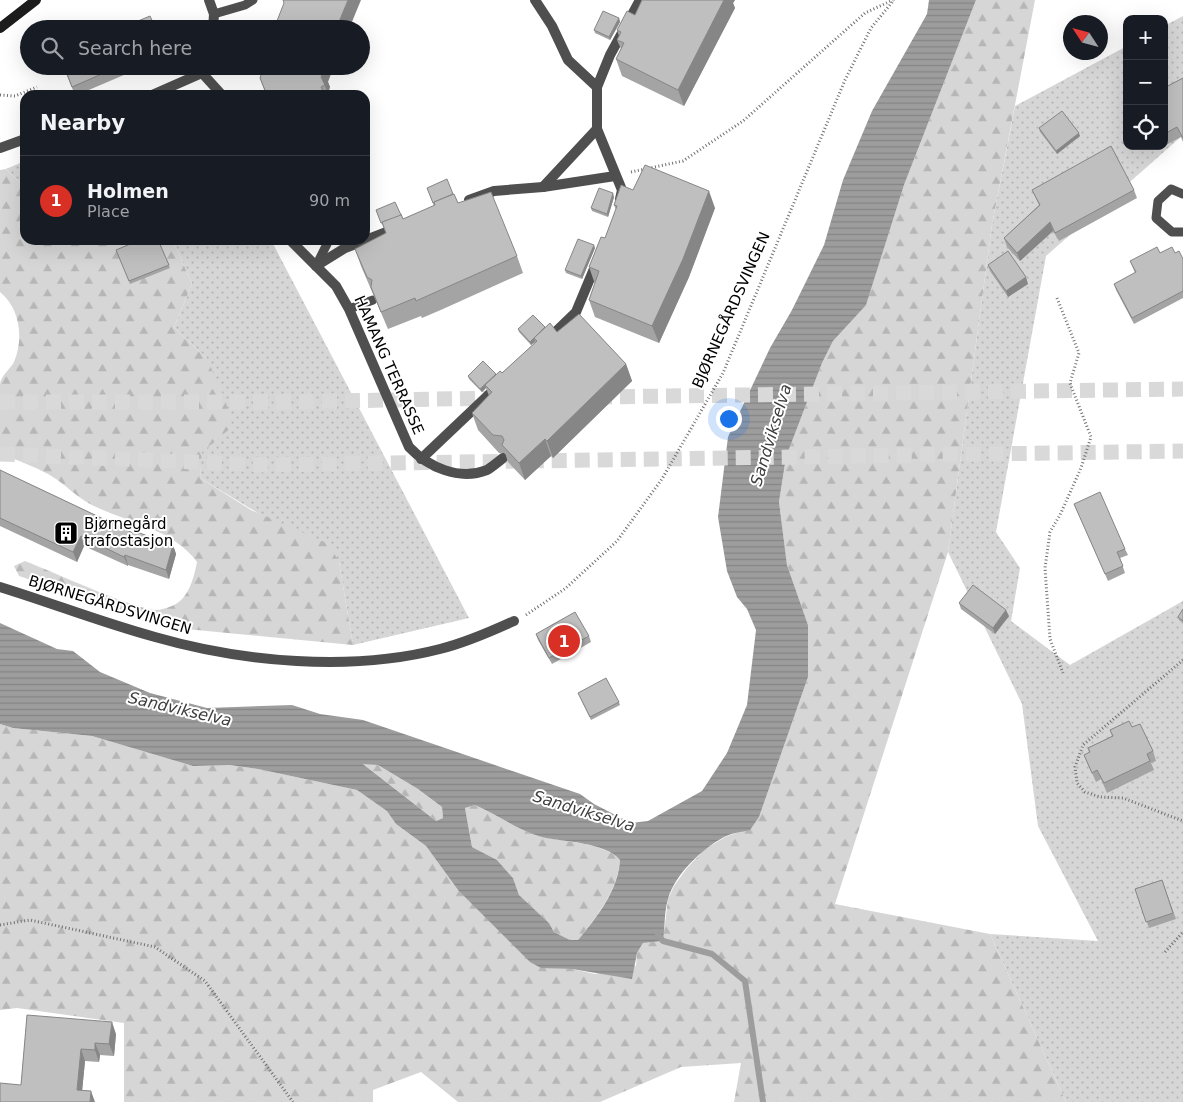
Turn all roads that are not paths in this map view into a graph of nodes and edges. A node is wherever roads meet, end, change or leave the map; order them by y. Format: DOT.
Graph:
graph roads {
  1 [pos="36,0"];
  2 [pos="209,0"];
  3 [pos="253,0"];
  4 [pos="640,0"];
  5 [pos="537,4"];
  6 [pos="214,14"];
  7 [pos="214,20"];
  8 [pos="0,28"];
  9 [pos="193,75"];
  10 [pos="207,75"];
  11 [pos="597,86"];
  12 [pos="162,90"];
  13 [pos="218,90"];
  14 [pos="597,129"];
  15 [pos="20,141"];
  16 [pos="0,148"];
  17 [pos="615,176"];
  18 [pos="543,187"];
  19 [pos="1183,194"];
  20 [pos="463,202"];
  21 [pos="618,212"];
  22 [pos="408,223"];
  23 [pos="1183,232"];
  24 [pos="370,238"];
  25 [pos="295,245"];
  26 [pos="326,245"];
  27 [pos="353,245"];
  28 [pos="599,257"];
  29 [pos="316,266"];
  30 [pos="373,300"];
  31 [pos="349,309"];
  32 [pos="541,345"];
  33 [pos="505,379"];
  34 [pos="503,458"];
  35 [pos="420,459"];
  36 [pos="0,587"];
  37 [pos="514,621"];
  1 -- 8 [label="main road"];
  2 -- 6 [label="street"];
  3 -- 6 [label="lane"];
  4 -- 11 [label="street"];
  5 -- 11 [label="street"];
  6 -- 7 [label="street"];
  9 -- 12 [label="street"];
  10 -- 13 [label="street"];
  11 -- 14 [label="street"];
  14 -- 17 [label="street"];
  14 -- 18 [label="street"];
  15 -- 16 [label="street"];
  17 -- 18 [label="street"];
  17 -- 21 [label="street"];
  18 -- 20 [label="street"];
  19 -- 23 [label="lane"];
  22 -- 24 [label="street"];
  25 -- 29 [label="street, HAMANG TERRASSE"];
  26 -- 29 [label="lane"];
  27 -- 29 [label="street"];
  28 -- 32 [label="street"];
  29 -- 31 [label="street, HAMANG TERRASSE"];
  30 -- 31 [label="lane"];
  31 -- 35 [label="street, HAMANG TERRASSE"];
  33 -- 35 [label="street"];
  34 -- 35 [label="street, HAMANG TERRASSE"];
  36 -- 37 [label="street, BJØRNEGÅRDSVINGEN"];
}
